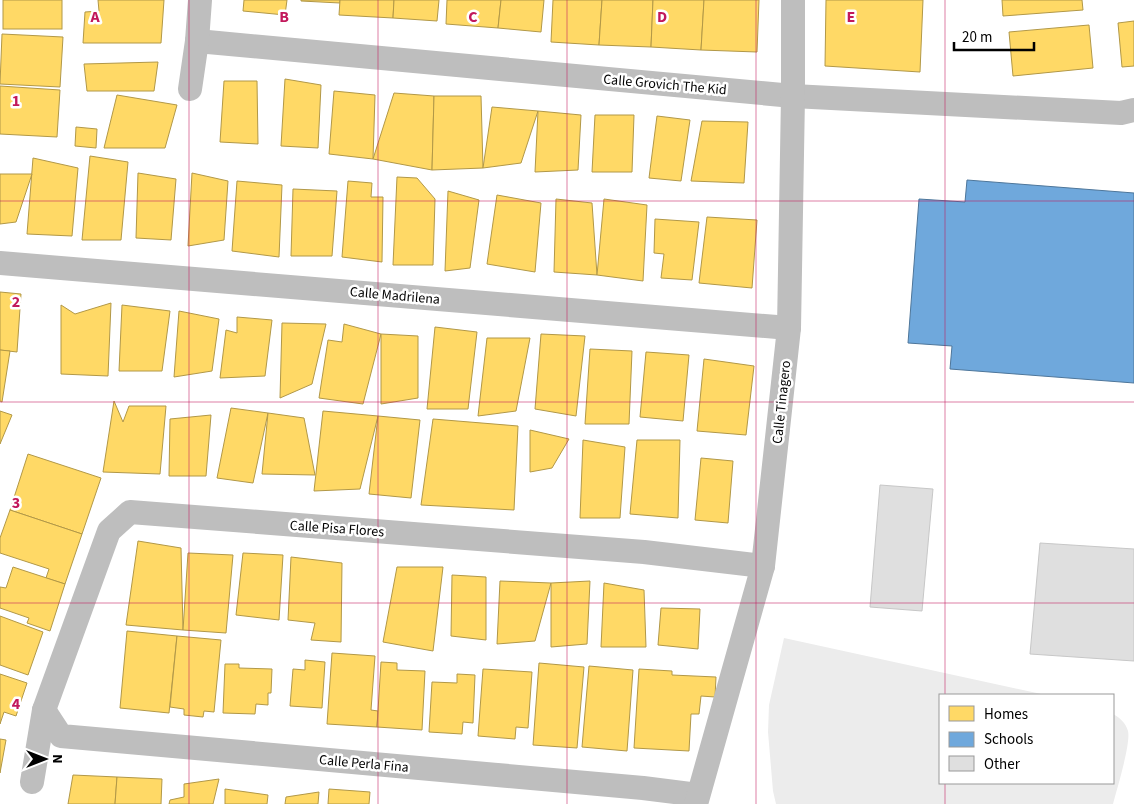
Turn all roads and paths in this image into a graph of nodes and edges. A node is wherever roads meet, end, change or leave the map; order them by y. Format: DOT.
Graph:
graph roads {
  1 [pos="200,0"];
  2 [pos="793,0"];
  3 [pos="197,41"];
  4 [pos="190,90"];
  5 [pos="793,96"];
  6 [pos="1134,110"];
  7 [pos="0,263"];
  8 [pos="789,328"];
  9 [pos="762,566"];
  10 [pos="44,710"];
  11 [pos="32,782"];
  12 [pos="697,800"];
  1 -- 3 [label="street"];
  2 -- 5 [label="street, Calle Tinagero"];
  3 -- 4 [label="street"];
  3 -- 5 [label="street, Calle Grovich The Kid"];
  5 -- 6 [label="street, Calle Grovich The Kid"];
  5 -- 8 [label="street, Calle Tinagero"];
  7 -- 8 [label="street, Calle Madrilena"];
  8 -- 9 [label="street, Calle Tinagero"];
  9 -- 10 [label="street, Calle Pisa Flores"];
  9 -- 12 [label="street, Calle Tinagero"];
  10 -- 11 [label="street, Calle Pisa Flores"];
  10 -- 12 [label="street, Calle Perla Fina"];
}
